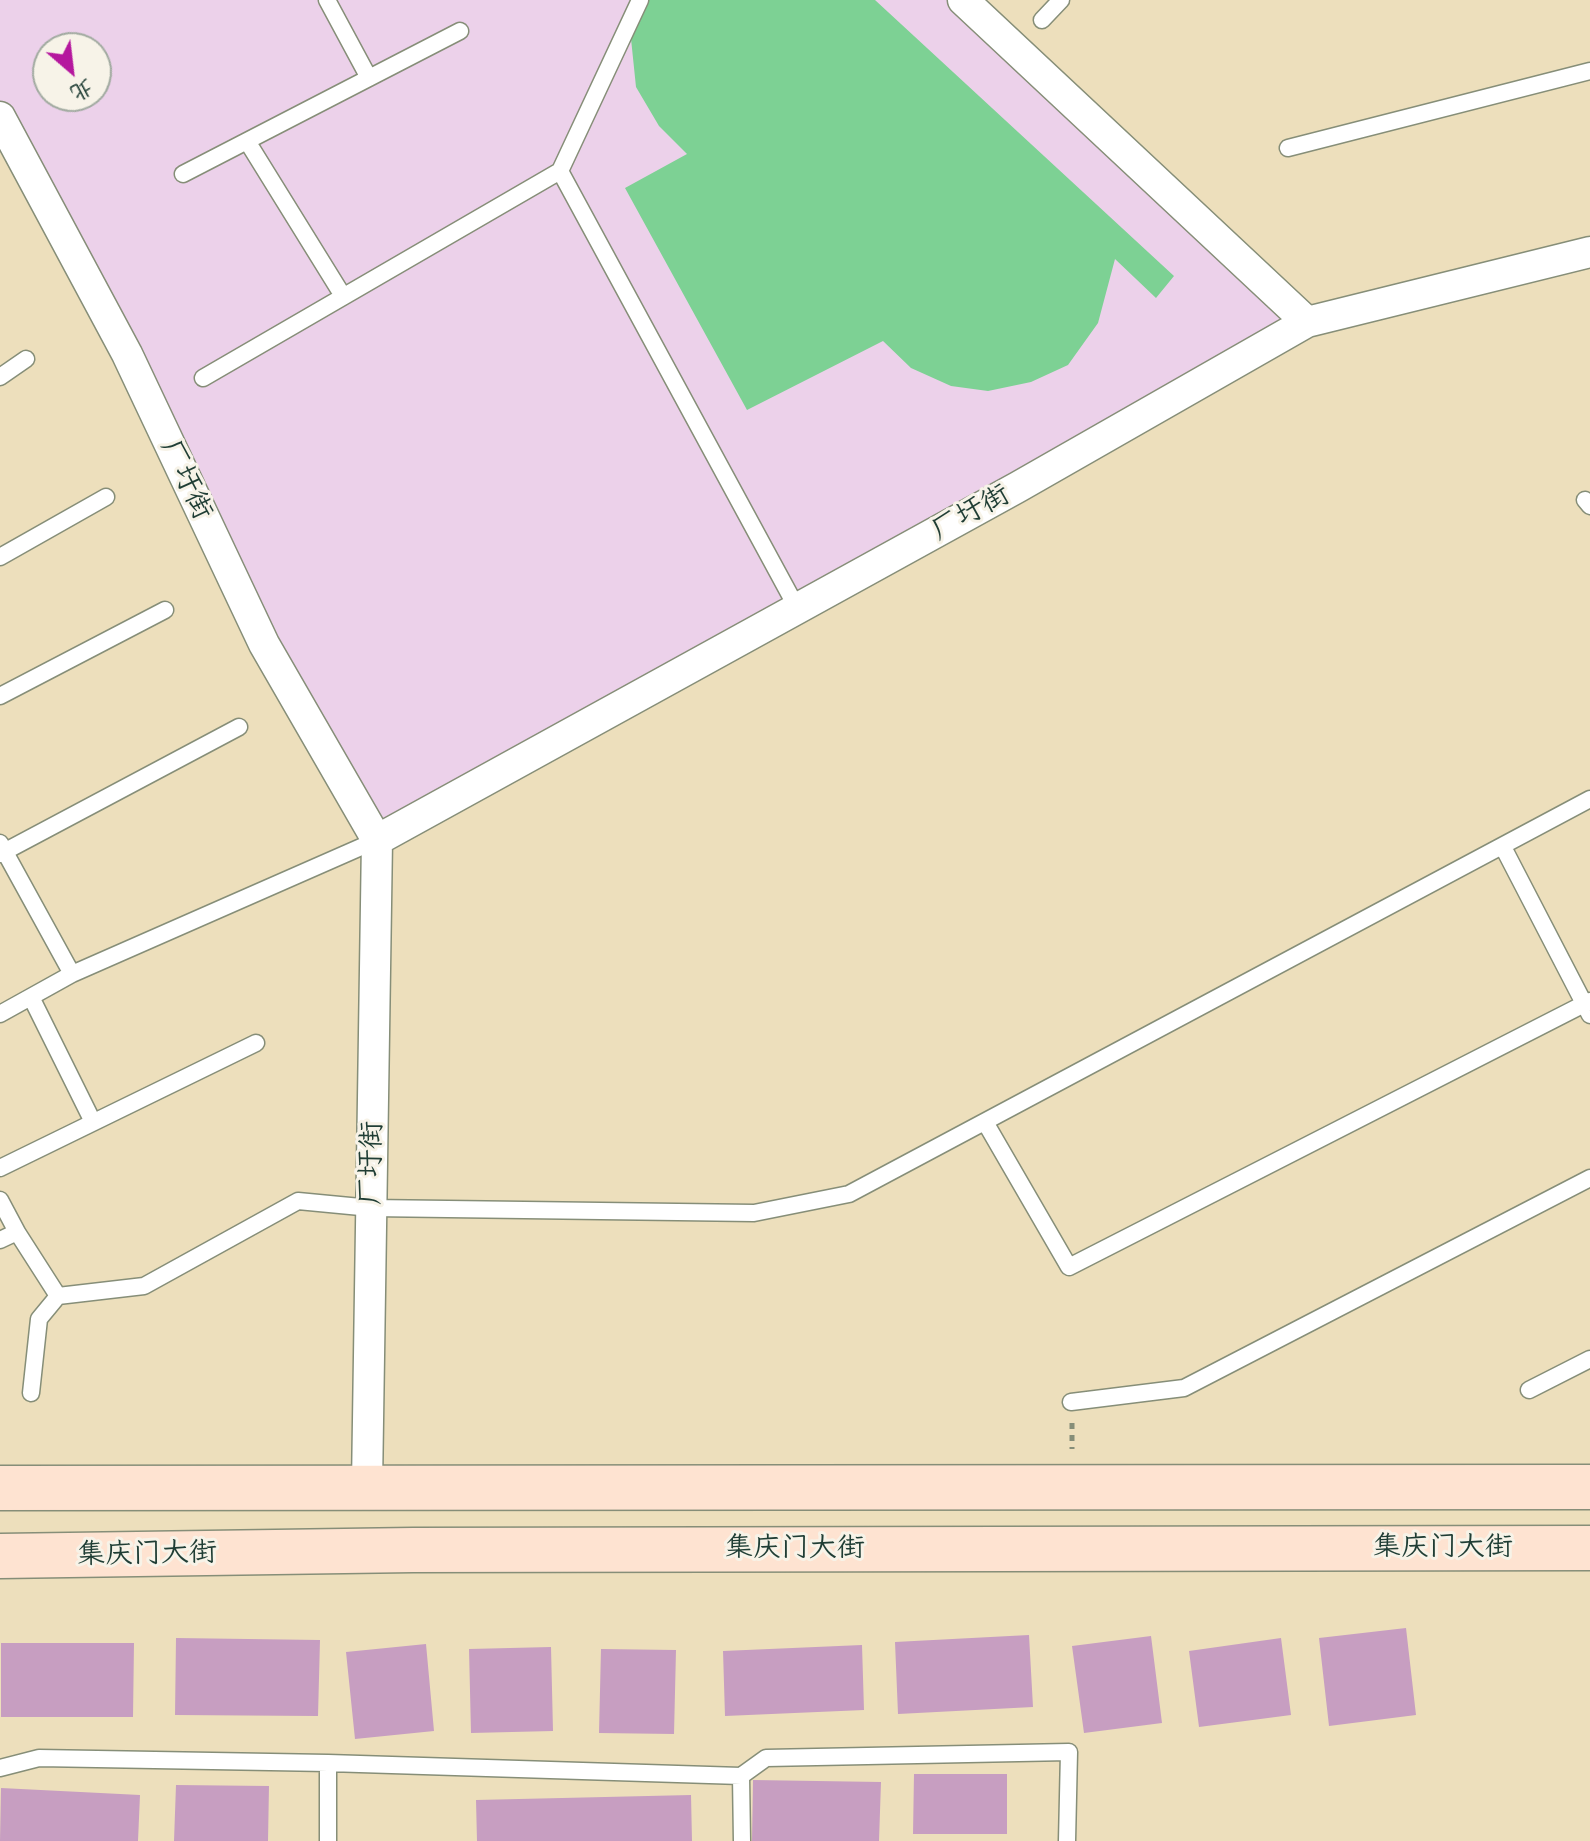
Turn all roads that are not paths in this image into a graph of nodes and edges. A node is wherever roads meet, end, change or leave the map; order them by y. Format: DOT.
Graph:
graph roads {
  1 [pos="327,0"];
  2 [pos="640,0"];
  3 [pos="963,0"];
  4 [pos="1061,0"];
  5 [pos="1042,20"];
  6 [pos="460,31"];
  7 [pos="1590,71"];
  8 [pos="369,78"];
  9 [pos="0,117"];
  10 [pos="247,141"];
  11 [pos="1288,148"];
  12 [pos="560,171"];
  13 [pos="183,174"];
  14 [pos="1590,252"];
  15 [pos="343,296"];
  16 [pos="1307,322"];
  17 [pos="26,359"];
  18 [pos="0,377"];
  19 [pos="203,378"];
  20 [pos="106,497"];
  21 [pos="0,557"];
  22 [pos="797,608"];
  23 [pos="165,610"];
  24 [pos="0,696"];
  25 [pos="239,727"];
  26 [pos="1590,799"];
  27 [pos="377,840"];
  28 [pos="1503,847"];
  29 [pos="1,849"];
  30 [pos="72,974"];
  31 [pos="31,997"];
  32 [pos="1588,1007"];
  33 [pos="0,1014"];
  34 [pos="256,1043"];
  35 [pos="92,1120"];
  36 [pos="985,1122"];
  37 [pos="0,1168"];
  38 [pos="1590,1178"];
  39 [pos="0,1200"];
  40 [pos="371,1208"];
  41 [pos="17,1232"];
  42 [pos="0,1240"];
  43 [pos="58,1296"];
  44 [pos="1590,1359"];
  45 [pos="1529,1390"];
  46 [pos="31,1393"];
  47 [pos="1071,1402"];
  48 [pos="367,1485"];
  49 [pos="1590,1487"];
  50 [pos="0,1488"];
  51 [pos="1590,1548"];
  52 [pos="0,1556"];
  53 [pos="328,1763"];
  54 [pos="0,1768"];
  55 [pos="741,1776"];
  56 [pos="328,1841"];
  57 [pos="742,1841"];
  58 [pos="1067,1841"];
  1 -- 8 [label="lane"];
  2 -- 12 [label="lane"];
  3 -- 16 [label="street"];
  4 -- 5 [label="lane"];
  6 -- 8 [label="lane"];
  7 -- 11 [label="lane"];
  8 -- 10 [label="lane"];
  9 -- 27 [label="street, 厂圩街"];
  10 -- 13 [label="lane"];
  10 -- 15 [label="lane"];
  12 -- 15 [label="lane"];
  12 -- 22 [label="lane"];
  14 -- 16 [label="street, 厂圩街"];
  15 -- 19 [label="lane"];
  16 -- 22 [label="street, 厂圩街"];
  17 -- 18 [label="lane"];
  20 -- 21 [label="lane"];
  22 -- 27 [label="street, 厂圩街"];
  23 -- 24 [label="lane"];
  25 -- 29 [label="lane"];
  26 -- 28 [label="lane"];
  27 -- 30 [label="lane"];
  27 -- 40 [label="street, 厂圩街"];
  28 -- 32 [label="lane"];
  28 -- 36 [label="lane"];
  29 -- 30 [label="lane"];
  30 -- 31 [label="lane"];
  31 -- 33 [label="lane"];
  31 -- 35 [label="lane"];
  32 -- 36 [label="lane"];
  34 -- 35 [label="lane"];
  35 -- 37 [label="lane"];
  36 -- 40 [label="lane"];
  38 -- 47 [label="lane"];
  39 -- 41 [label="lane"];
  40 -- 43 [label="lane"];
  40 -- 48 [label="street, 厂圩街"];
  41 -- 42 [label="lane"];
  41 -- 43 [label="lane"];
  43 -- 46 [label="lane"];
  44 -- 45 [label="lane"];
  48 -- 49 [label="main road"];
  48 -- 50 [label="main road"];
  51 -- 52 [label="main road, 集庆门大街"];
  53 -- 54 [label="lane"];
  53 -- 55 [label="lane"];
  53 -- 56 [label="lane"];
  55 -- 57 [label="lane"];
  55 -- 58 [label="lane"];
}
